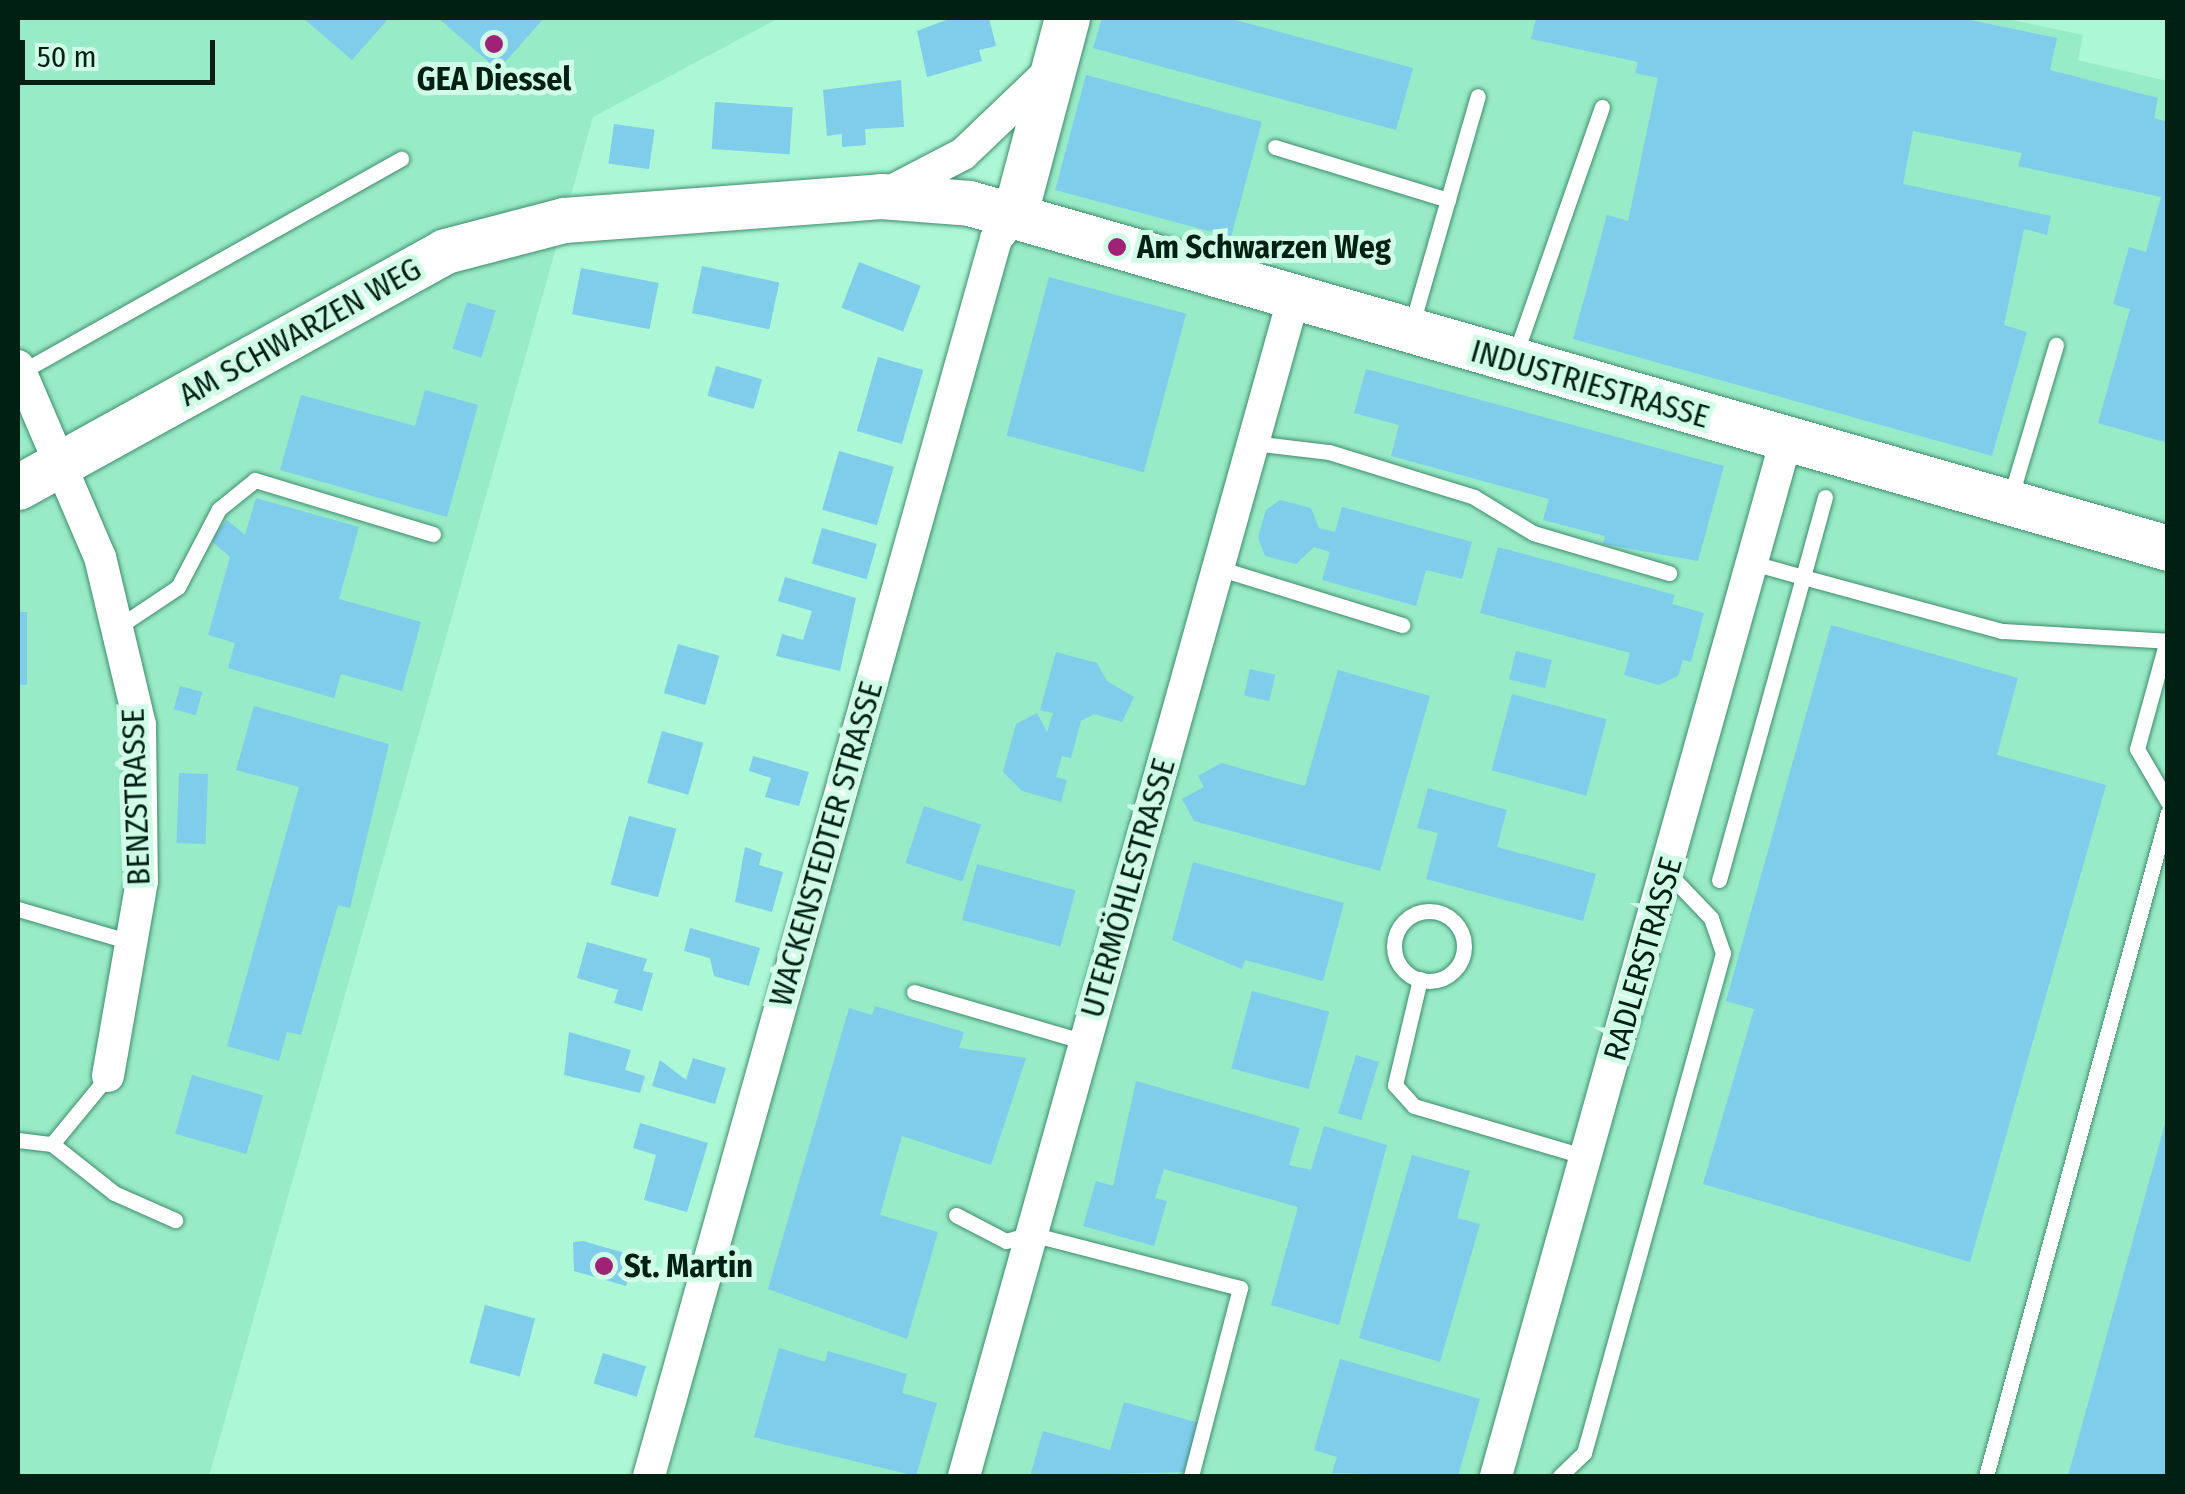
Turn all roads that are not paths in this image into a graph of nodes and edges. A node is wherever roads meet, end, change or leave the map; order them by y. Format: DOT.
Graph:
graph roads {
  1 [pos="1068,18"];
  2 [pos="1054,68"];
  3 [pos="1478,96"];
  4 [pos="1602,107"];
  5 [pos="1275,147"];
  6 [pos="401,159"];
  7 [pos="882,196"];
  8 [pos="1448,200"];
  9 [pos="1014,217"];
  10 [pos="1292,300"];
  11 [pos="1410,333"];
  12 [pos="2056,345"];
  13 [pos="1513,362"];
  14 [pos="19,369"];
  15 [pos="1786,440"];
  16 [pos="1253,443"];
  17 [pos="63,466"];
  18 [pos="18,487"];
  19 [pos="1825,497"];
  20 [pos="2009,503"];
  21 [pos="433,534"];
  22 [pos="2168,548"];
  23 [pos="1752,563"];
  24 [pos="1218,568"];
  25 [pos="1669,573"];
  26 [pos="1803,577"];
  27 [pos="1402,625"];
  28 [pos="118,626"];
  29 [pos="2167,641"];
  30 [pos="2168,802"];
  31 [pos="2168,812"];
  32 [pos="1667,872"];
  33 [pos="1719,880"];
  34 [pos="18,909"];
  35 [pos="132,942"];
  36 [pos="1420,979"];
  37 [pos="914,992"];
  38 [pos="1085,1042"];
  39 [pos="108,1076"];
  40 [pos="19,1140"];
  41 [pos="52,1144"];
  42 [pos="1586,1157"];
  43 [pos="18,1159"];
  44 [pos="956,1216"];
  45 [pos="175,1220"];
  46 [pos="1031,1234"];
  47 [pos="649,1476"];
  48 [pos="964,1476"];
  49 [pos="1191,1476"];
  50 [pos="1496,1476"];
  51 [pos="1560,1476"];
  52 [pos="1986,1476"];
  1 -- 2 [label="street"];
  2 -- 7 [label="street"];
  2 -- 9 [label="street"];
  3 -- 8 [label="lane"];
  4 -- 13 [label="lane"];
  5 -- 8 [label="lane"];
  6 -- 14 [label="lane"];
  7 -- 9 [label="street, AM SCHWARZEN WEG"];
  7 -- 17 [label="street, AM SCHWARZEN WEG"];
  8 -- 11 [label="lane"];
  9 -- 10 [label="street, INDUSTRIESTRASSE"];
  9 -- 47 [label="street, WACKENSTEDTER STRASSE"];
  10 -- 11 [label="street, INDUSTRIESTRASSE"];
  10 -- 16 [label="street, UTERMÖHLESTRASSE"];
  11 -- 13 [label="street, INDUSTRIESTRASSE"];
  12 -- 20 [label="lane"];
  13 -- 15 [label="street, INDUSTRIESTRASSE"];
  14 -- 17 [label="street, BENZSTRASSE"];
  15 -- 20 [label="street, INDUSTRIESTRASSE"];
  15 -- 23 [label="street, RADLERSTRASSE"];
  16 -- 24 [label="street, UTERMÖHLESTRASSE"];
  16 -- 25 [label="lane"];
  17 -- 18 [label="street, AM SCHWARZEN WEG"];
  17 -- 28 [label="street, BENZSTRASSE"];
  19 -- 26 [label="lane"];
  20 -- 22 [label="street, INDUSTRIESTRASSE"];
  21 -- 28 [label="lane"];
  23 -- 26 [label="lane"];
  23 -- 32 [label="street, RADLERSTRASSE"];
  24 -- 27 [label="lane"];
  24 -- 38 [label="street, UTERMÖHLESTRASSE"];
  26 -- 29 [label="lane"];
  26 -- 33 [label="lane"];
  28 -- 35 [label="street, BENZSTRASSE"];
  29 -- 30 [label="lane"];
  31 -- 52 [label="lane"];
  32 -- 42 [label="street, RADLERSTRASSE"];
  32 -- 51 [label="lane"];
  34 -- 35 [label="lane"];
  35 -- 39 [label="street, BENZSTRASSE"];
  36 -- 36 [label="lane"];
  36 -- 42 [label="lane"];
  37 -- 38 [label="lane"];
  38 -- 46 [label="street, UTERMÖHLESTRASSE"];
  39 -- 41 [label="lane"];
  40 -- 41 [label="lane"];
  40 -- 43 [label="lane"];
  41 -- 45 [label="lane"];
  42 -- 50 [label="street, RADLERSTRASSE"];
  44 -- 46 [label="lane"];
  46 -- 48 [label="street, UTERMÖHLESTRASSE"];
  46 -- 49 [label="lane"];
}
